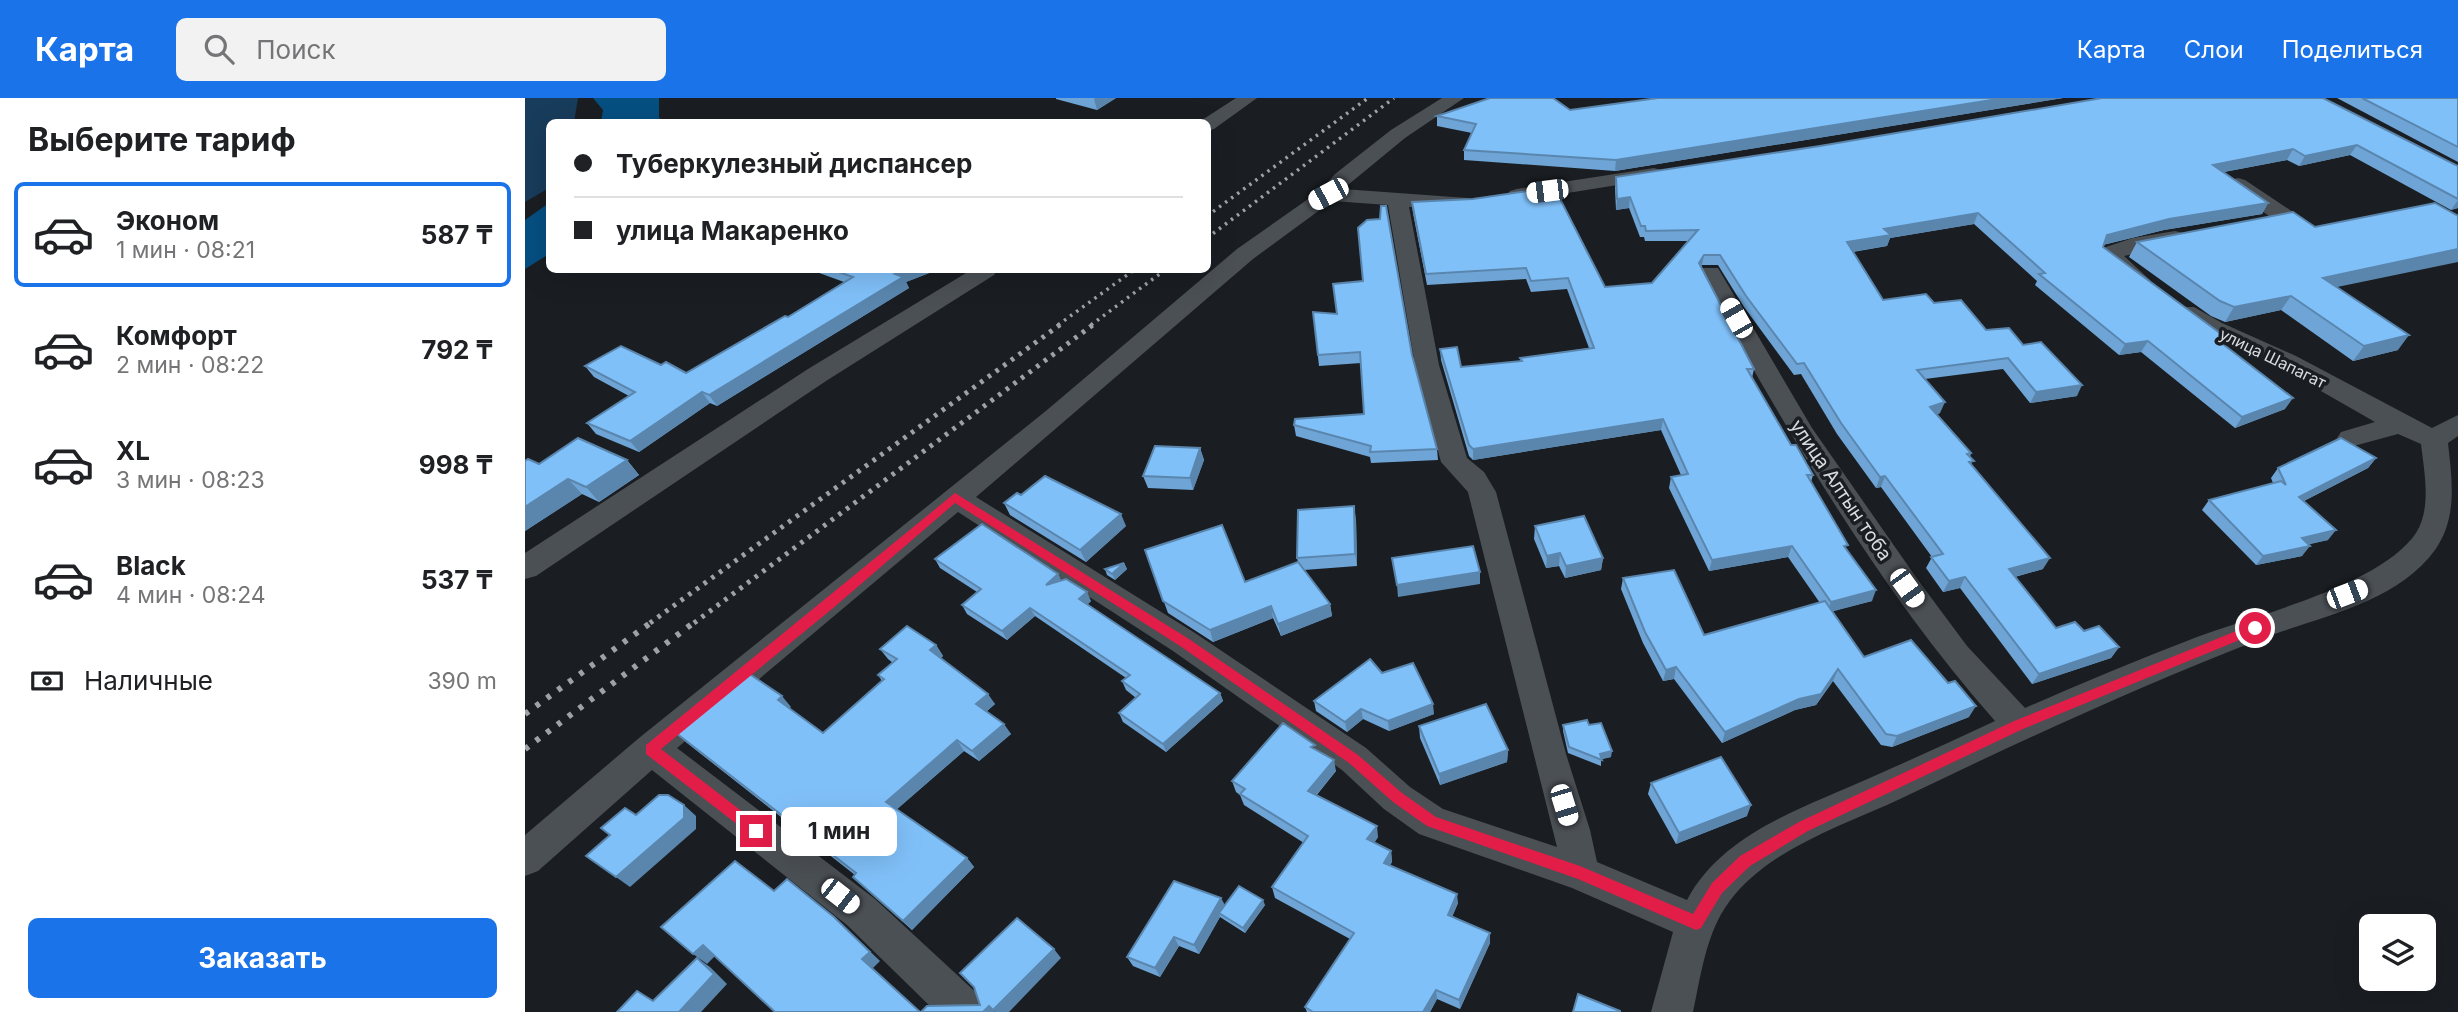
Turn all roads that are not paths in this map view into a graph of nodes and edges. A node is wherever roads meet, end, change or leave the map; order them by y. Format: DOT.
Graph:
graph roads {
  1 [pos="1248,98"];
  2 [pos="1454,98"];
  3 [pos="1211,122"];
  4 [pos="1669,172"];
  5 [pos="2238,184"];
  6 [pos="1328,194"];
  7 [pos="1397,200"];
  8 [pos="2249,225"];
  9 [pos="2201,234"];
  10 [pos="981,273"];
  11 [pos="1710,273"];
  12 [pos="2397,425"];
  13 [pos="2446,431"];
  14 [pos="2350,438"];
  15 [pos="955,497"];
  16 [pos="525,568"];
  17 [pos="2019,725"];
  18 [pos="651,750"];
  19 [pos="525,859"];
  20 [pos="1580,873"];
  21 [pos="1696,923"];
  22 [pos="966,1012"];
  23 [pos="1672,1012"];
  1 -- 3 [label="street"];
  2 -- 6 [label="street"];
  4 -- 7 [label="street"];
  5 -- 8 [label="street"];
  6 -- 7 [label="street"];
  6 -- 15 [label="street"];
  7 -- 20 [label="street"];
  9 -- 12 [label="street, улица Шапагат"];
  10 -- 16 [label="street"];
  11 -- 17 [label="street, улица Алтын тоба"];
  12 -- 13 [label="street, улица Шапагат"];
  12 -- 14 [label="street"];
  13 -- 17 [label="street"];
  15 -- 18 [label="street"];
  15 -- 20 [label="street"];
  17 -- 21 [label="street"];
  18 -- 19 [label="street"];
  18 -- 22 [label="street"];
  20 -- 21 [label="street"];
  21 -- 23 [label="street"];
}
